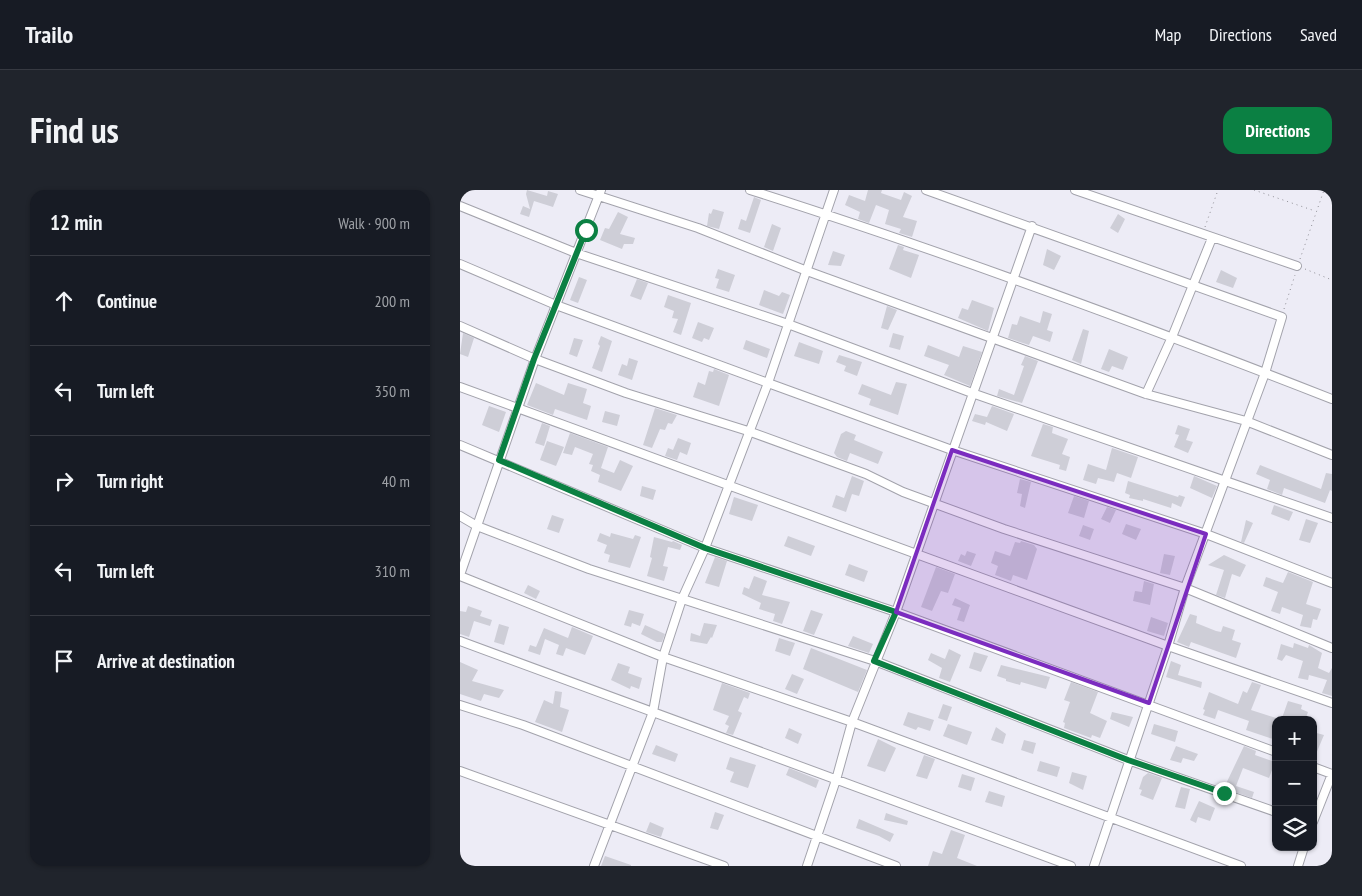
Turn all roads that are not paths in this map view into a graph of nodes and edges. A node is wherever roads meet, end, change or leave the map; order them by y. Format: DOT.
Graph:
graph roads {
  1 [pos="580,190"];
  2 [pos="750,190"];
  3 [pos="834,190"];
  4 [pos="926,190"];
  5 [pos="1075,190"];
  6 [pos="599,194"];
  7 [pos="460,206"];
  8 [pos="826,214"];
  9 [pos="1032,226"];
  10 [pos="1212,238"];
  11 [pos="576,252"];
  12 [pos="460,264"];
  13 [pos="1298,266"];
  14 [pos="807,271"];
  15 [pos="1014,280"];
  16 [pos="1192,285"];
  17 [pos="556,306"];
  18 [pos="788,324"];
  19 [pos="460,326"];
  20 [pos="993,337"];
  21 [pos="1172,337"];
  22 [pos="534,359"];
  23 [pos="1266,373"];
  24 [pos="768,384"];
  25 [pos="460,387"];
  26 [pos="972,393"];
  27 [pos="1146,394"];
  28 [pos="1332,399"];
  29 [pos="518,408"];
  30 [pos="1246,421"];
  31 [pos="748,431"];
  32 [pos="460,445"];
  33 [pos="952,450"];
  34 [pos="1332,455"];
  35 [pos="499,460"];
  36 [pos="1225,480"];
  37 [pos="727,485"];
  38 [pos="934,502"];
  39 [pos="460,516"];
  40 [pos="1332,518"];
  41 [pos="477,526"];
  42 [pos="1206,534"];
  43 [pos="705,548"];
  44 [pos="916,552"];
  45 [pos="460,576"];
  46 [pos="1332,583"];
  47 [pos="1185,588"];
  48 [pos="682,599"];
  49 [pos="896,612"];
  50 [pos="460,641"];
  51 [pos="1168,646"];
  52 [pos="1332,648"];
  53 [pos="663,657"];
  54 [pos="874,661"];
  55 [pos="1332,703"];
  56 [pos="1149,704"];
  57 [pos="460,705"];
  58 [pos="653,712"];
  59 [pos="852,722"];
  60 [pos="1272,750"];
  61 [pos="1128,760"];
  62 [pos="631,767"];
  63 [pos="1317,769"];
  64 [pos="460,771"];
  65 [pos="1331,778"];
  66 [pos="836,780"];
  67 [pos="1272,811"];
  68 [pos="1317,812"];
  69 [pos="1111,818"];
  70 [pos="609,824"];
  71 [pos="818,837"];
  72 [pos="1303,851"];
  73 [pos="594,866"];
  74 [pos="724,866"];
  75 [pos="807,866"];
  76 [pos="896,866"];
  77 [pos="1071,866"];
  78 [pos="1094,866"];
  79 [pos="1241,866"];
  80 [pos="1298,866"];
  1 -- 6 [label="street"];
  2 -- 8 [label="street"];
  3 -- 8 [label="street"];
  4 -- 9 [label="street"];
  5 -- 10 [label="street"];
  6 -- 11 [label="street"];
  6 -- 14 [label="street"];
  7 -- 11 [label="street"];
  8 -- 14 [label="street"];
  8 -- 15 [label="street"];
  9 -- 15 [label="street"];
  9 -- 16 [label="street"];
  10 -- 13 [label="street"];
  10 -- 16 [label="street"];
  11 -- 17 [label="street"];
  11 -- 18 [label="street"];
  12 -- 17 [label="street"];
  14 -- 18 [label="street"];
  14 -- 20 [label="street"];
  15 -- 20 [label="street"];
  15 -- 21 [label="street"];
  16 -- 21 [label="street"];
  16 -- 23 [label="street"];
  17 -- 22 [label="street"];
  17 -- 24 [label="street"];
  18 -- 24 [label="street"];
  18 -- 26 [label="street"];
  19 -- 22 [label="street"];
  20 -- 26 [label="street"];
  20 -- 27 [label="street"];
  21 -- 23 [label="street"];
  21 -- 27 [label="street"];
  22 -- 29 [label="street"];
  22 -- 31 [label="street"];
  23 -- 28 [label="street"];
  23 -- 30 [label="street"];
  24 -- 31 [label="street"];
  24 -- 33 [label="street"];
  25 -- 29 [label="street"];
  26 -- 33 [label="street"];
  26 -- 36 [label="street"];
  27 -- 30 [label="street"];
  29 -- 35 [label="street"];
  29 -- 37 [label="street"];
  30 -- 34 [label="street"];
  30 -- 36 [label="street"];
  31 -- 37 [label="street"];
  31 -- 38 [label="street"];
  32 -- 35 [label="street"];
  33 -- 38 [label="street"];
  33 -- 42 [label="street"];
  35 -- 41 [label="street"];
  35 -- 43 [label="street"];
  36 -- 40 [label="street"];
  36 -- 42 [label="street"];
  37 -- 43 [label="street"];
  37 -- 44 [label="street"];
  38 -- 44 [label="street"];
  38 -- 47 [label="street"];
  39 -- 41 [label="street"];
  41 -- 45 [label="street"];
  41 -- 48 [label="street"];
  42 -- 46 [label="street"];
  42 -- 47 [label="street"];
  43 -- 48 [label="street"];
  43 -- 49 [label="street"];
  44 -- 49 [label="street"];
  44 -- 51 [label="street"];
  45 -- 53 [label="street"];
  47 -- 51 [label="street"];
  47 -- 52 [label="street"];
  48 -- 53 [label="street"];
  48 -- 54 [label="street"];
  49 -- 54 [label="street"];
  49 -- 56 [label="street"];
  50 -- 58 [label="street"];
  51 -- 55 [label="street"];
  51 -- 56 [label="street"];
  53 -- 58 [label="street"];
  53 -- 59 [label="street"];
  54 -- 59 [label="street"];
  54 -- 61 [label="street"];
  56 -- 60 [label="street"];
  56 -- 61 [label="street"];
  57 -- 62 [label="street"];
  58 -- 62 [label="street"];
  58 -- 66 [label="street"];
  59 -- 66 [label="street"];
  59 -- 69 [label="street"];
  61 -- 67 [label="street"];
  61 -- 69 [label="street"];
  62 -- 70 [label="street"];
  62 -- 71 [label="street"];
  63 -- 65 [label="street"];
  64 -- 70 [label="street"];
  65 -- 68 [label="street"];
  66 -- 71 [label="street"];
  66 -- 77 [label="street"];
  69 -- 78 [label="street"];
  69 -- 79 [label="street"];
  70 -- 73 [label="street"];
  70 -- 74 [label="street"];
  71 -- 75 [label="street"];
  71 -- 76 [label="street"];
  72 -- 80 [label="street"];
}
